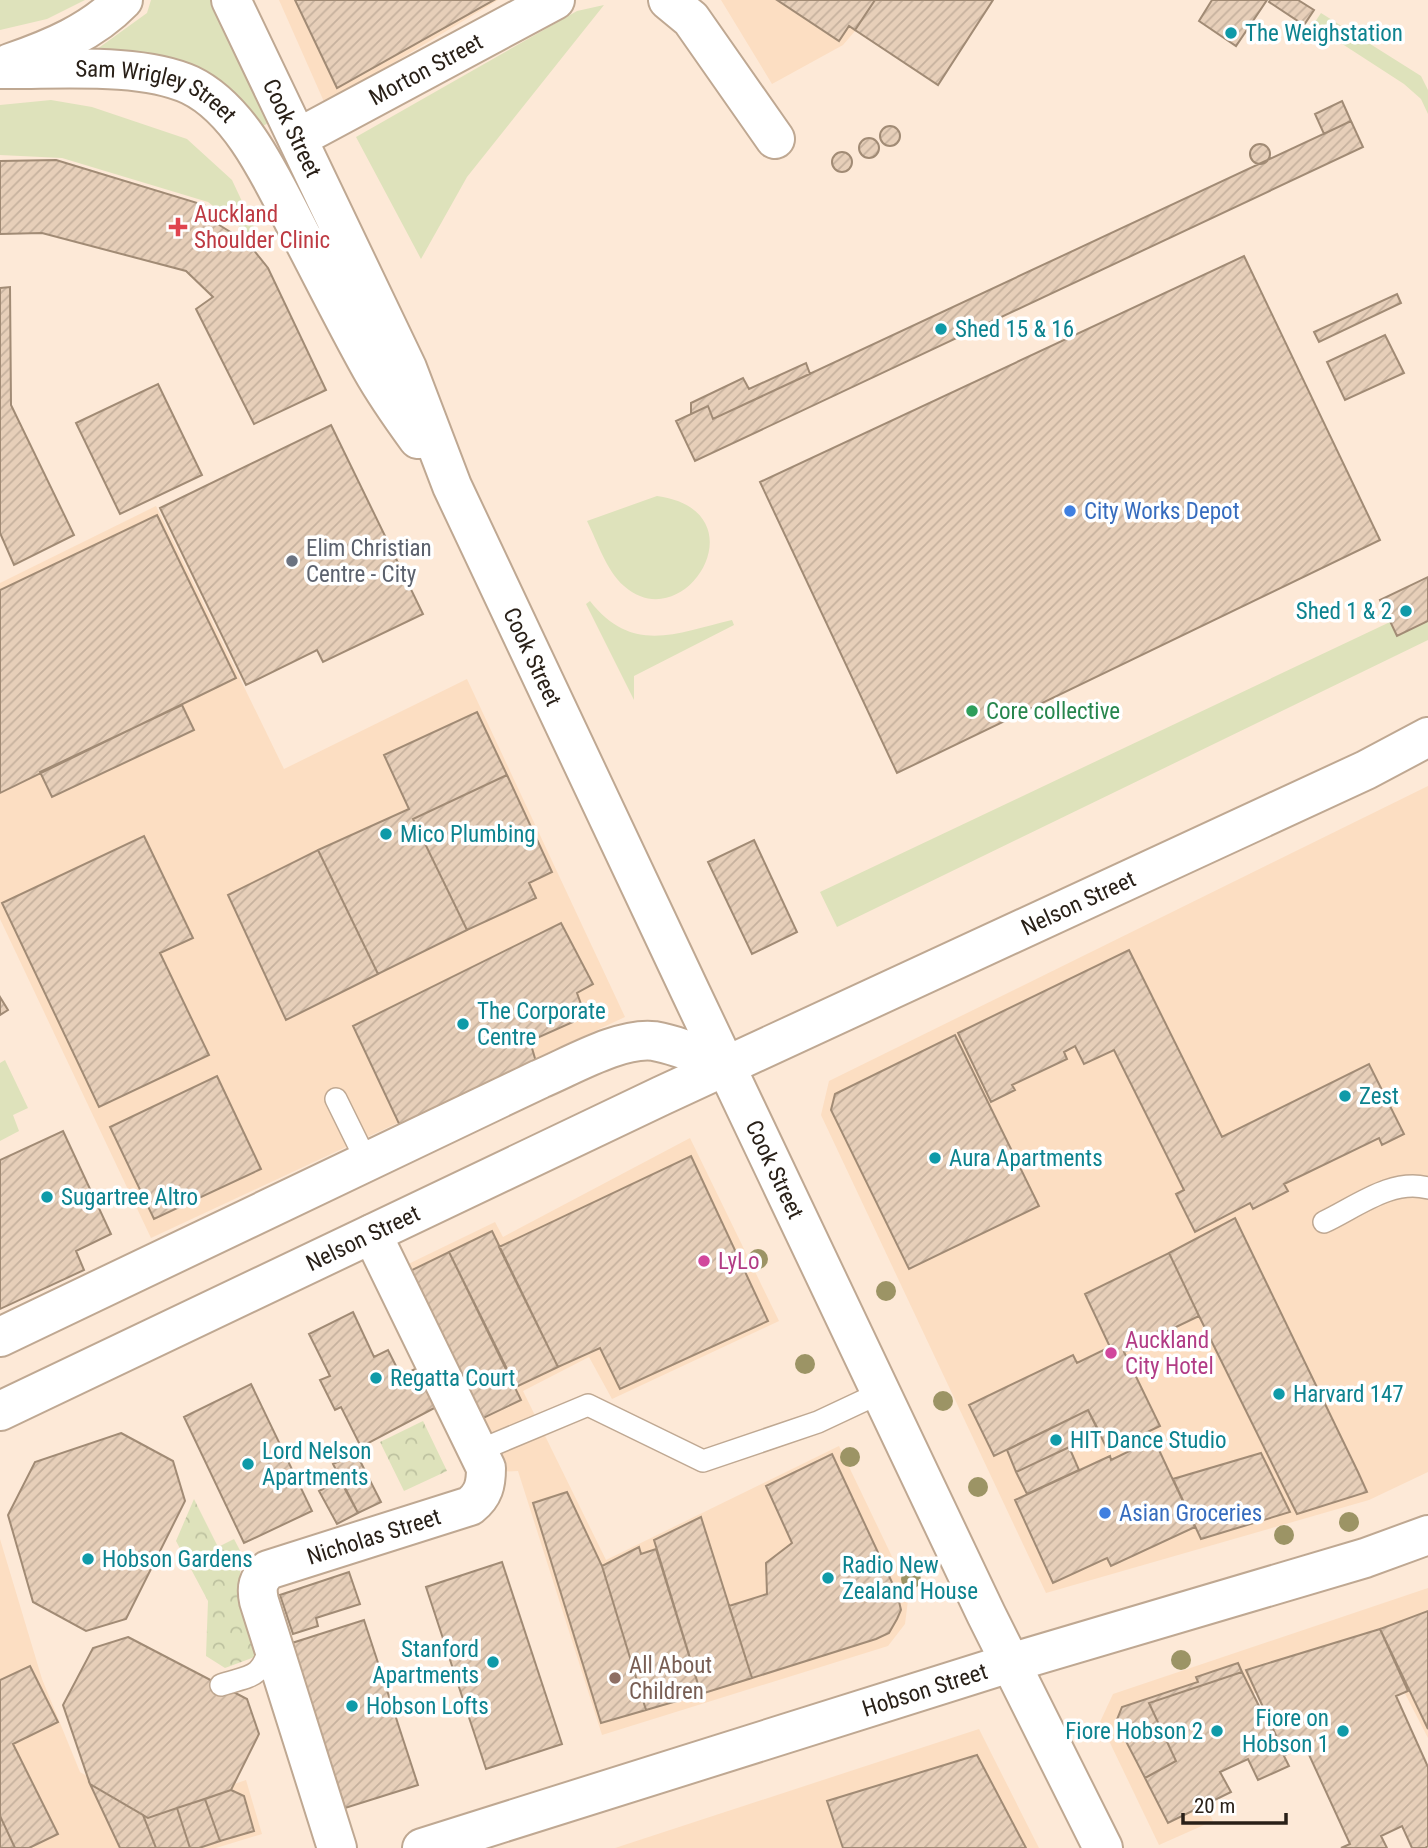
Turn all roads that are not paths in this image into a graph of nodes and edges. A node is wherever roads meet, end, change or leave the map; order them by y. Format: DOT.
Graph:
graph roads {
  1 [pos="122,0"];
  2 [pos="231,0"];
  3 [pos="555,0"];
  4 [pos="668,0"];
  5 [pos="0,68"];
  6 [pos="298,138"];
  7 [pos="775,139"];
  8 [pos="272,181"];
  9 [pos="452,486"];
  10 [pos="1428,737"];
  11 [pos="727,1066"];
  12 [pos="336,1099"];
  13 [pos="367,1162"];
  14 [pos="1428,1188"];
  15 [pos="1324,1223"];
  16 [pos="372,1234"];
  17 [pos="0,1337"];
  18 [pos="882,1392"];
  19 [pos="0,1411"];
  20 [pos="478,1451"];
  21 [pos="1428,1535"];
  22 [pos="272,1642"];
  23 [pos="1010,1663"];
  24 [pos="220,1685"];
  25 [pos="337,1848"];
  26 [pos="422,1848"];
  27 [pos="1102,1848"];
  1 -- 5 [label="main road, Sam Wrigley Street"];
  2 -- 6 [label="main road, Cook Street"];
  3 -- 6 [label="main road, Morton Street"];
  4 -- 7 [label="main road"];
  5 -- 8 [label="main road, Sam Wrigley Street"];
  6 -- 8 [label="main road"];
  6 -- 9 [label="main road, Cook Street"];
  8 -- 9 [label="main road, Cook Street"];
  9 -- 11 [label="main road, Cook Street"];
  10 -- 11 [label="main road, Nelson Street"];
  11 -- 13 [label="main road"];
  11 -- 16 [label="main road, Nelson Street"];
  11 -- 18 [label="main road, Cook Street"];
  12 -- 13 [label="lane"];
  13 -- 17 [label="main road"];
  14 -- 15 [label="lane"];
  16 -- 19 [label="main road, Nelson Street"];
  16 -- 20 [label="main road, Nicholas Street"];
  18 -- 20 [label="lane"];
  18 -- 23 [label="main road, Cook Street"];
  20 -- 22 [label="main road, Nicholas Street"];
  21 -- 23 [label="main road, Hobson Street"];
  22 -- 24 [label="lane"];
  22 -- 25 [label="main road, Nicholas Street"];
  23 -- 26 [label="main road, Hobson Street"];
  23 -- 27 [label="main road, Cook Street"];
}
